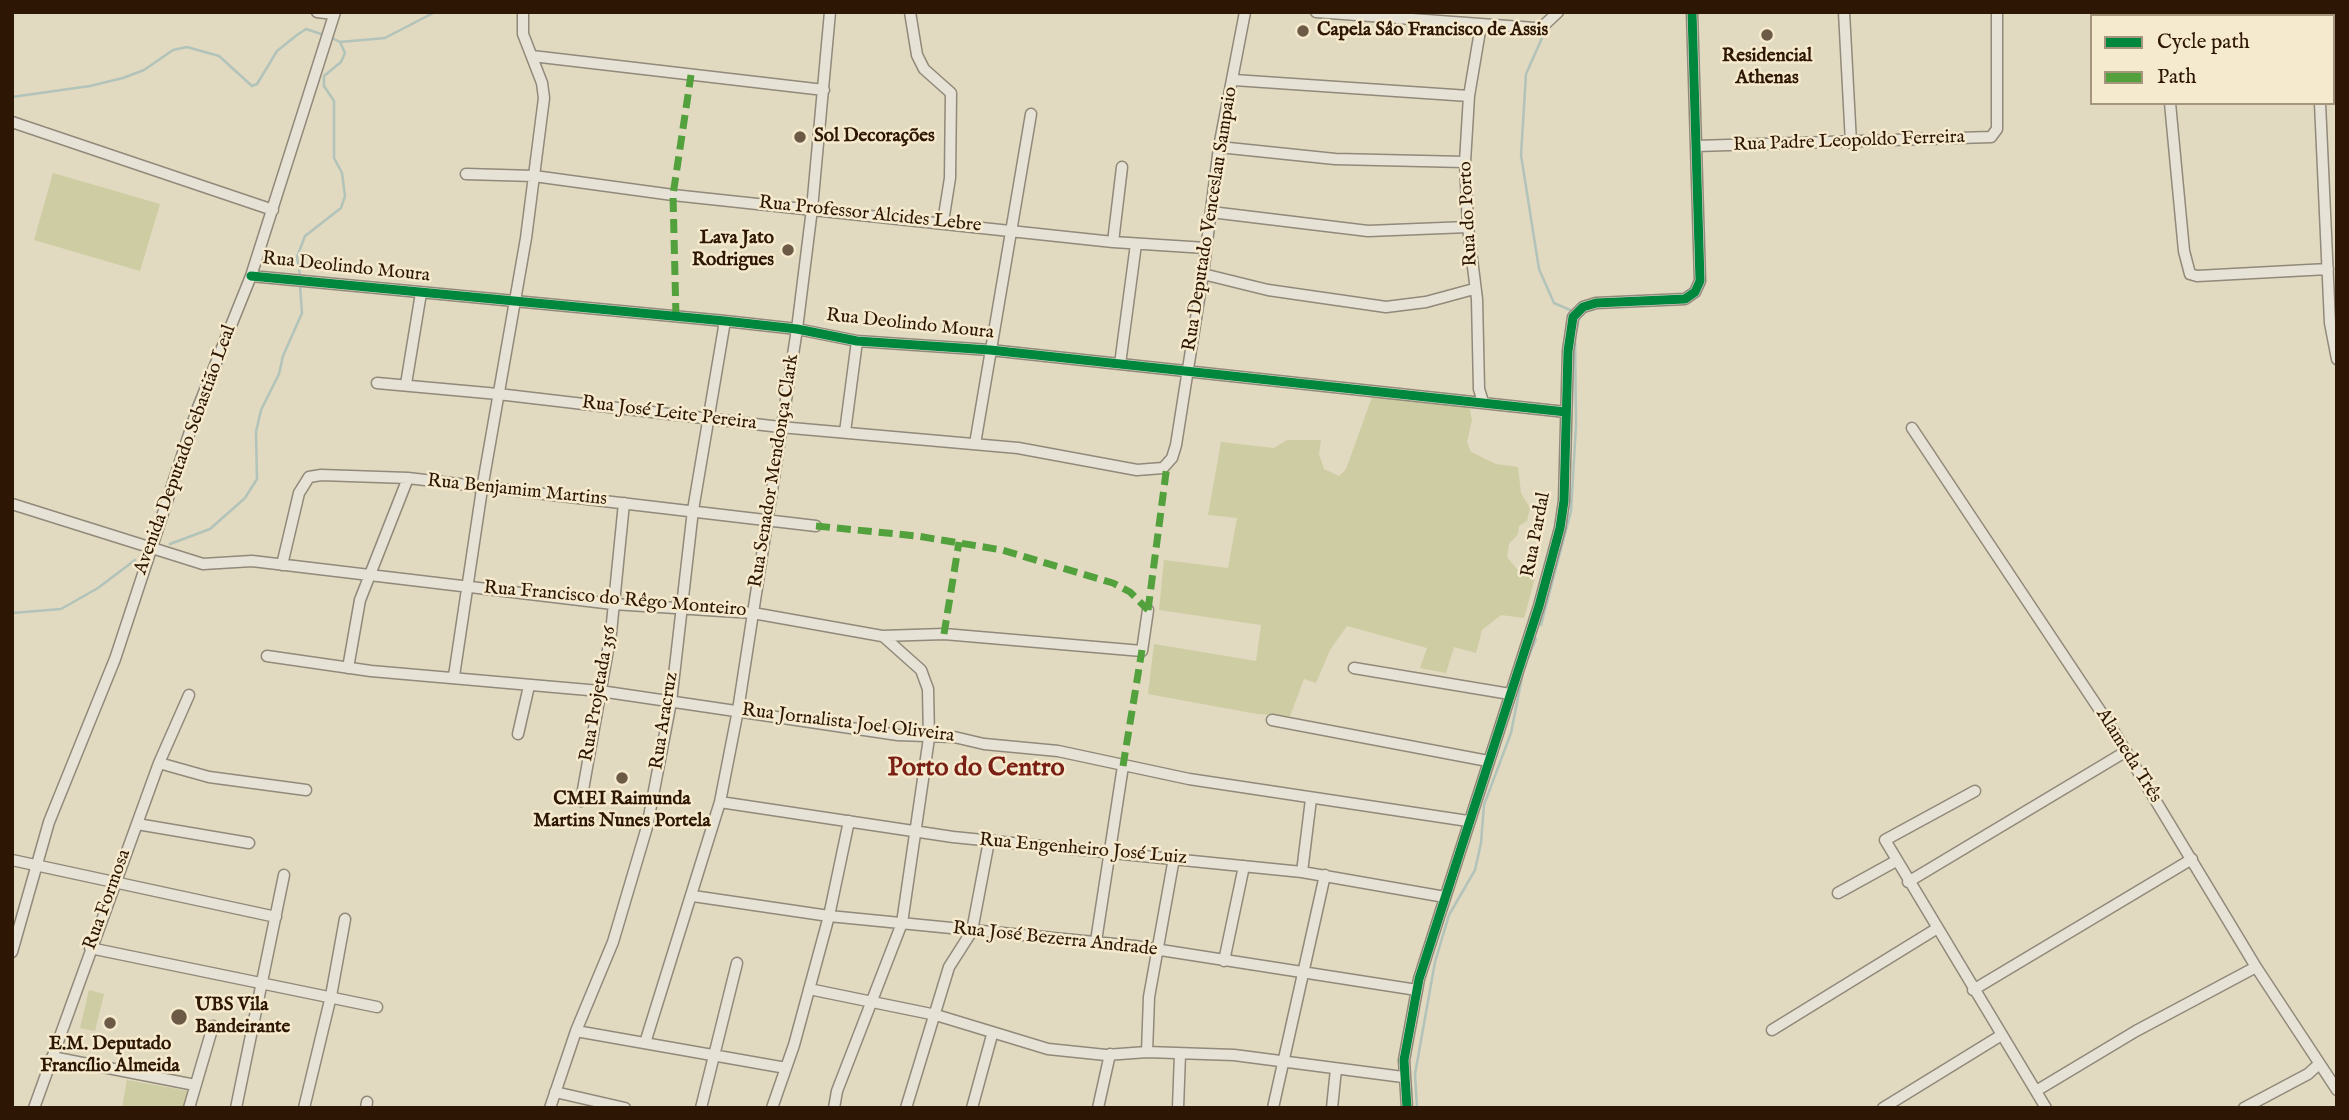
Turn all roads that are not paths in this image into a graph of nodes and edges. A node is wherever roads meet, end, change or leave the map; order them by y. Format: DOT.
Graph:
graph roads {
  1 [pos="317,12"];
  2 [pos="523,12"];
  3 [pos="830,12"];
  4 [pos="910,12"];
  5 [pos="1245,12"];
  6 [pos="1316,12"];
  7 [pos="1558,12"];
  8 [pos="1692,12"];
  9 [pos="1844,12"];
  10 [pos="1997,12"];
  11 [pos="335,13"];
  12 [pos="1481,25"];
  13 [pos="531,56"];
  14 [pos="1234,79"];
  15 [pos="824,90"];
  16 [pos="1469,96"];
  17 [pos="2170,105"];
  18 [pos="2319,105"];
  19 [pos="1031,114"];
  20 [pos="12,122"];
  21 [pos="1852,143"];
  22 [pos="1696,146"];
  23 [pos="1219,147"];
  24 [pos="1465,162"];
  25 [pos="1122,167"];
  26 [pos="466,174"];
  27 [pos="534,176"];
  28 [pos="812,209"];
  29 [pos="273,210"];
  30 [pos="1211,212"];
  31 [pos="943,222"];
  32 [pos="1468,227"];
  33 [pos="1010,231"];
  34 [pos="1113,242"];
  35 [pos="1136,244"];
  36 [pos="1206,248"];
  37 [pos="2328,269"];
  38 [pos="1203,274"];
  39 [pos="251,276"];
  40 [pos="2332,281"];
  41 [pos="1474,289"];
  42 [pos="421,293"];
  43 [pos="513,302"];
  44 [pos="725,321"];
  45 [pos="797,329"];
  46 [pos="857,341"];
  47 [pos="990,350"];
  48 [pos="2337,359"];
  49 [pos="1120,364"];
  50 [pos="1187,371"];
  51 [pos="377,383"];
  52 [pos="406,384"];
  53 [pos="498,394"];
  54 [pos="1483,402"];
  55 [pos="1566,412"];
  56 [pos="708,419"];
  57 [pos="780,427"];
  58 [pos="1912,428"];
  59 [pos="845,432"];
  60 [pos="975,444"];
  61 [pos="1167,466"];
  62 [pos="408,478"];
  63 [pos="482,489"];
  64 [pos="624,503"];
  65 [pos="12,504"];
  66 [pos="692,510"];
  67 [pos="766,521"];
  68 [pos="816,526"];
  69 [pos="149,548"];
  70 [pos="282,565"];
  71 [pos="371,573"];
  72 [pos="468,587"];
  73 [pos="613,604"];
  74 [pos="680,606"];
  75 [pos="1148,610"];
  76 [pos="753,613"];
  77 [pos="883,636"];
  78 [pos="267,656"];
  79 [pos="348,668"];
  80 [pos="1354,668"];
  81 [pos="454,676"];
  82 [pos="529,686"];
  83 [pos="600,691"];
  84 [pos="1510,694"];
  85 [pos="189,695"];
  86 [pos="671,702"];
  87 [pos="738,710"];
  88 [pos="1272,720"];
  89 [pos="518,734"];
  90 [pos="929,738"];
  91 [pos="2125,752"];
  92 [pos="1488,761"];
  93 [pos="159,763"];
  94 [pos="1124,766"];
  95 [pos="306,790"];
  96 [pos="1975,791"];
  97 [pos="1311,799"];
  98 [pos="581,802"];
  99 [pos="720,802"];
  100 [pos="849,821"];
  101 [pos="1468,821"];
  102 [pos="137,824"];
  103 [pos="916,831"];
  104 [pos="989,841"];
  105 [pos="249,843"];
  106 [pos="1109,854"];
  107 [pos="1174,858"];
  108 [pos="2192,859"];
  109 [pos="12,860"];
  110 [pos="1896,861"];
  111 [pos="1244,866"];
  112 [pos="36,867"];
  113 [pos="1302,872"];
  114 [pos="284,875"];
  115 [pos="1325,875"];
  116 [pos="1908,882"];
  117 [pos="114,884"];
  118 [pos="1838,893"];
  119 [pos="693,896"];
  120 [pos="1445,897"];
  121 [pos="829,916"];
  122 [pos="276,917"];
  123 [pos="345,919"];
  124 [pos="902,923"];
  125 [pos="1936,929"];
  126 [pos="972,931"];
  127 [pos="1096,941"];
  128 [pos="90,948"];
  129 [pos="1158,950"];
  130 [pos="12,952"];
  131 [pos="1224,961"];
  132 [pos="737,962"];
  133 [pos="2256,967"];
  134 [pos="1304,974"];
  135 [pos="264,981"];
  136 [pos="809,989"];
  137 [pos="1417,990"];
  138 [pos="1973,990"];
  139 [pos="331,996"];
  140 [pos="873,1002"];
  141 [pos="377,1006"];
  142 [pos="936,1015"];
  143 [pos="213,1026"];
  144 [pos="1772,1030"];
  145 [pos="576,1031"];
  146 [pos="992,1035"];
  147 [pos="2000,1036"];
  148 [pos="645,1043"];
  149 [pos="1147,1052"];
  150 [pos="1110,1054"];
  151 [pos="1180,1054"];
  152 [pos="714,1055"];
  153 [pos="52,1057"];
  154 [pos="1285,1060"];
  155 [pos="2319,1064"];
  156 [pos="786,1068"];
  157 [pos="1336,1069"];
  158 [pos="1403,1077"];
  159 [pos="195,1085"];
  160 [pos="2337,1090"];
  161 [pos="2036,1091"];
  162 [pos="555,1092"];
  163 [pos="34,1108"];
  164 [pos="189,1108"];
  165 [pos="236,1108"];
  166 [pos="304,1108"];
  167 [pos="550,1108"];
  168 [pos="625,1108"];
  169 [pos="701,1108"];
  170 [pos="772,1108"];
  171 [pos="834,1108"];
  172 [pos="906,1108"];
  173 [pos="972,1108"];
  174 [pos="1098,1108"];
  175 [pos="1178,1108"];
  176 [pos="1273,1108"];
  177 [pos="1332,1108"];
  178 [pos="1407,1108"];
  179 [pos="1883,1108"];
  180 [pos="2046,1108"];
  181 [pos="2244,1108"];
  1 -- 11 [label="street"];
  2 -- 13 [label="street"];
  3 -- 15 [label="street, Rua Senador Mendonça Clark"];
  4 -- 31 [label="street"];
  5 -- 14 [label="street, Rua Deputado Venceslau Sampaio"];
  6 -- 12 [label="street"];
  7 -- 12 [label="street"];
  8 -- 22 [label="street, Rua Pardal"];
  9 -- 21 [label="street"];
  10 -- 21 [label="street, Rua Padre Leopoldo Ferreira"];
  11 -- 29 [label="street, Avenida Deputado Sebastião Leal"];
  12 -- 16 [label="street, Rua do Porto"];
  13 -- 15 [label="street"];
  13 -- 27 [label="street"];
  14 -- 16 [label="street"];
  14 -- 23 [label="street, Rua Deputado Venceslau Sampaio"];
  15 -- 28 [label="street, Rua Senador Mendonça Clark"];
  16 -- 24 [label="street, Rua do Porto"];
  17 -- 37 [label="street"];
  18 -- 37 [label="street"];
  19 -- 33 [label="street"];
  20 -- 29 [label="street"];
  21 -- 22 [label="street, Rua Padre Leopoldo Ferreira"];
  22 -- 55 [label="street, Rua Pardal"];
  23 -- 24 [label="street"];
  23 -- 30 [label="street, Rua Deputado Venceslau Sampaio"];
  24 -- 32 [label="street, Rua do Porto"];
  25 -- 34 [label="street"];
  26 -- 27 [label="street, Rua Professor Alcides Lebre"];
  27 -- 28 [label="street, Rua Professor Alcides Lebre"];
  27 -- 43 [label="street"];
  28 -- 31 [label="street, Rua Professor Alcides Lebre"];
  28 -- 45 [label="street, Rua Senador Mendonça Clark"];
  29 -- 39 [label="street, Avenida Deputado Sebastião Leal"];
  30 -- 32 [label="street"];
  30 -- 36 [label="street, Rua Deputado Venceslau Sampaio"];
  31 -- 33 [label="street, Rua Professor Alcides Lebre"];
  32 -- 41 [label="street, Rua do Porto"];
  33 -- 34 [label="street, Rua Professor Alcides Lebre"];
  33 -- 47 [label="street"];
  34 -- 35 [label="street, Rua Professor Alcides Lebre"];
  35 -- 36 [label="street, Rua Professor Alcides Lebre"];
  35 -- 49 [label="street"];
  36 -- 38 [label="street, Rua Deputado Venceslau Sampaio"];
  37 -- 40 [label="street"];
  38 -- 41 [label="street"];
  38 -- 50 [label="street, Rua Deputado Venceslau Sampaio"];
  39 -- 42 [label="street, Rua Deolindo Moura"];
  39 -- 69 [label="street, Avenida Deputado Sebastião Leal"];
  40 -- 48 [label="street"];
  41 -- 54 [label="street, Rua do Porto"];
  42 -- 43 [label="street, Rua Deolindo Moura"];
  42 -- 52 [label="street"];
  43 -- 44 [label="street, Rua Deolindo Moura"];
  43 -- 53 [label="street"];
  44 -- 45 [label="street, Rua Deolindo Moura"];
  44 -- 56 [label="street, Rua Aracruz"];
  45 -- 46 [label="street, Rua Deolindo Moura"];
  45 -- 57 [label="street, Rua Senador Mendonça Clark"];
  46 -- 47 [label="street, Rua Deolindo Moura"];
  46 -- 59 [label="street"];
  47 -- 49 [label="street, Rua Deolindo Moura"];
  47 -- 60 [label="street"];
  49 -- 50 [label="street, Rua Deolindo Moura"];
  50 -- 54 [label="street, Rua Deolindo Moura"];
  50 -- 61 [label="street, Rua Deputado Venceslau Sampaio"];
  51 -- 52 [label="street, Rua José Leite Pereira"];
  52 -- 53 [label="street, Rua José Leite Pereira"];
  53 -- 56 [label="street, Rua José Leite Pereira"];
  53 -- 63 [label="street"];
  54 -- 55 [label="street, Rua Deolindo Moura"];
  55 -- 84 [label="street, Rua Pardal"];
  56 -- 57 [label="street, Rua José Leite Pereira"];
  56 -- 66 [label="street, Rua Aracruz"];
  57 -- 59 [label="street, Rua José Leite Pereira"];
  57 -- 67 [label="street, Rua Senador Mendonça Clark"];
  58 -- 91 [label="street, Alameda Três"];
  59 -- 60 [label="street, Rua José Leite Pereira"];
  60 -- 61 [label="street, Rua José Leite Pereira"];
  62 -- 63 [label="street, Rua Benjamim Martins"];
  62 -- 70 [label="street, Rua Benjamim Martins"];
  62 -- 71 [label="street"];
  63 -- 64 [label="street, Rua Benjamim Martins"];
  63 -- 72 [label="street"];
  64 -- 66 [label="street, Rua Benjamim Martins"];
  64 -- 73 [label="street, Rua Projetada 356"];
  65 -- 69 [label="street, Rua Francisco do Rêgo Monteiro"];
  66 -- 67 [label="street, Rua Benjamim Martins"];
  66 -- 74 [label="street, Rua Aracruz"];
  67 -- 68 [label="street, Rua Benjamim Martins"];
  67 -- 76 [label="street, Rua Senador Mendonça Clark"];
  69 -- 70 [label="street, Rua Francisco do Rêgo Monteiro"];
  69 -- 112 [label="street, Avenida Deputado Sebastião Leal"];
  70 -- 71 [label="street, Rua Francisco do Rêgo Monteiro"];
  71 -- 72 [label="street, Rua Francisco do Rêgo Monteiro"];
  71 -- 79 [label="street"];
  72 -- 73 [label="street, Rua Francisco do Rêgo Monteiro"];
  72 -- 81 [label="street"];
  73 -- 74 [label="street, Rua Francisco do Rêgo Monteiro"];
  73 -- 83 [label="street, Rua Projetada 356"];
  74 -- 76 [label="street, Rua Francisco do Rêgo Monteiro"];
  74 -- 86 [label="street, Rua Aracruz"];
  75 -- 77 [label="street, Rua Francisco do Rêgo Monteiro"];
  76 -- 77 [label="street, Rua Francisco do Rêgo Monteiro"];
  76 -- 87 [label="street, Rua Senador Mendonça Clark"];
  77 -- 90 [label="street"];
  78 -- 79 [label="street, Rua Jornalista Joel Oliveira"];
  79 -- 81 [label="street, Rua Jornalista Joel Oliveira"];
  80 -- 84 [label="street"];
  81 -- 82 [label="street, Rua Jornalista Joel Oliveira"];
  82 -- 83 [label="street, Rua Jornalista Joel Oliveira"];
  82 -- 89 [label="street"];
  83 -- 86 [label="street, Rua Jornalista Joel Oliveira"];
  83 -- 98 [label="street, Rua Projetada 356"];
  84 -- 92 [label="street, Rua Pardal"];
  85 -- 93 [label="street, Rua Formosa"];
  86 -- 87 [label="street, Rua Jornalista Joel Oliveira"];
  86 -- 145 [label="street, Rua Aracruz"];
  87 -- 90 [label="street, Rua Jornalista Joel Oliveira"];
  87 -- 99 [label="street, Rua Senador Mendonça Clark"];
  88 -- 92 [label="street"];
  90 -- 94 [label="street, Rua Jornalista Joel Oliveira"];
  90 -- 103 [label="street"];
  91 -- 108 [label="street, Alameda Três"];
  91 -- 116 [label="street"];
  92 -- 101 [label="street, Rua Pardal"];
  93 -- 95 [label="street"];
  93 -- 102 [label="street, Rua Formosa"];
  94 -- 97 [label="street, Rua Jornalista Joel Oliveira"];
  94 -- 106 [label="street"];
  96 -- 110 [label="street"];
  97 -- 101 [label="street, Rua Jornalista Joel Oliveira"];
  97 -- 113 [label="street"];
  99 -- 100 [label="street, Rua Engenheiro José Luiz"];
  99 -- 119 [label="street, Rua Senador Mendonça Clark"];
  100 -- 103 [label="street, Rua Engenheiro José Luiz"];
  100 -- 121 [label="street"];
  101 -- 120 [label="street, Rua Pardal"];
  102 -- 105 [label="street"];
  102 -- 117 [label="street, Rua Formosa"];
  103 -- 104 [label="street, Rua Engenheiro José Luiz"];
  103 -- 124 [label="street"];
  104 -- 106 [label="street, Rua Engenheiro José Luiz"];
  104 -- 126 [label="street"];
  106 -- 107 [label="street, Rua Engenheiro José Luiz"];
  106 -- 127 [label="street"];
  107 -- 111 [label="street, Rua Engenheiro José Luiz"];
  107 -- 129 [label="street"];
  108 -- 133 [label="street, Alameda Três"];
  108 -- 138 [label="street"];
  109 -- 112 [label="street"];
  110 -- 116 [label="street"];
  110 -- 118 [label="street"];
  111 -- 113 [label="street, Rua Engenheiro José Luiz"];
  111 -- 131 [label="street"];
  112 -- 117 [label="street"];
  112 -- 130 [label="street, Avenida Deputado Sebastião Leal"];
  113 -- 115 [label="street, Rua Engenheiro José Luiz"];
  114 -- 122 [label="street"];
  115 -- 120 [label="street, Rua Engenheiro José Luiz"];
  115 -- 134 [label="street"];
  116 -- 125 [label="street"];
  117 -- 122 [label="street"];
  117 -- 128 [label="street, Rua Formosa"];
  119 -- 121 [label="street, Rua José Bezerra Andrade"];
  119 -- 148 [label="street, Rua Senador Mendonça Clark"];
  120 -- 137 [label="street, Rua Pardal"];
  121 -- 124 [label="street, Rua José Bezerra Andrade"];
  121 -- 136 [label="street"];
  122 -- 135 [label="street"];
  123 -- 139 [label="street"];
  124 -- 126 [label="street, Rua José Bezerra Andrade"];
  124 -- 140 [label="street"];
  125 -- 138 [label="street"];
  125 -- 144 [label="street"];
  126 -- 127 [label="street, Rua José Bezerra Andrade"];
  126 -- 142 [label="street"];
  127 -- 129 [label="street, Rua José Bezerra Andrade"];
  128 -- 135 [label="street"];
  128 -- 153 [label="street, Rua Formosa"];
  129 -- 131 [label="street, Rua José Bezerra Andrade"];
  129 -- 149 [label="street"];
  131 -- 134 [label="street, Rua José Bezerra Andrade"];
  132 -- 152 [label="street"];
  133 -- 155 [label="street, Alameda Três"];
  133 -- 161 [label="street"];
  134 -- 137 [label="street, Rua José Bezerra Andrade"];
  134 -- 154 [label="street"];
  135 -- 139 [label="street"];
  135 -- 165 [label="street"];
  136 -- 140 [label="street"];
  136 -- 156 [label="street"];
  137 -- 158 [label="street, Rua Pardal"];
  138 -- 147 [label="street"];
  139 -- 141 [label="street"];
  139 -- 166 [label="street"];
  140 -- 142 [label="street"];
  140 -- 171 [label="street"];
  142 -- 146 [label="street"];
  142 -- 172 [label="street"];
  143 -- 159 [label="street"];
  145 -- 148 [label="street"];
  145 -- 162 [label="street, Rua Aracruz"];
  146 -- 150 [label="street"];
  146 -- 173 [label="street"];
  147 -- 161 [label="street"];
  147 -- 179 [label="street"];
  148 -- 152 [label="street"];
  149 -- 150 [label="street"];
  149 -- 151 [label="street"];
  150 -- 174 [label="street"];
  151 -- 154 [label="street"];
  151 -- 175 [label="street"];
  152 -- 156 [label="street"];
  152 -- 169 [label="street"];
  153 -- 159 [label="street"];
  153 -- 163 [label="street, Rua Formosa"];
  154 -- 157 [label="street"];
  154 -- 176 [label="street"];
  155 -- 160 [label="street, Alameda Três"];
  155 -- 181 [label="street"];
  156 -- 170 [label="street"];
  157 -- 158 [label="street"];
  157 -- 177 [label="street"];
  158 -- 178 [label="street, Rua Pardal"];
  159 -- 164 [label="street"];
  161 -- 180 [label="street"];
  162 -- 167 [label="street, Rua Aracruz"];
  162 -- 168 [label="street"];
}
